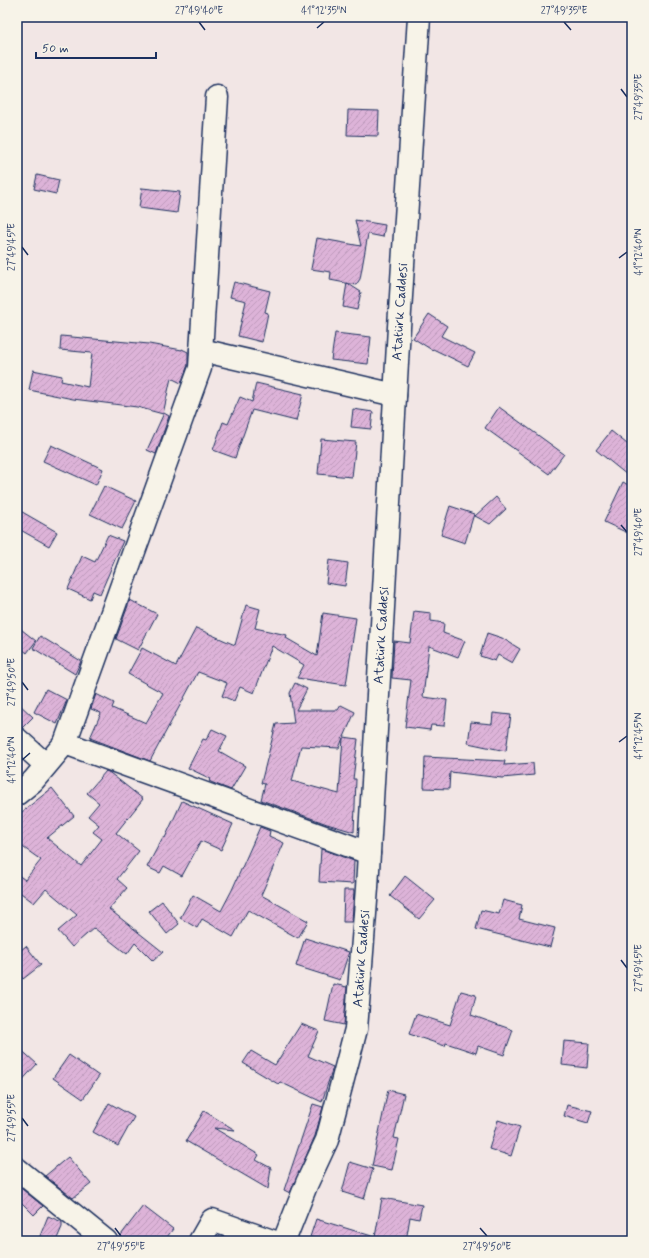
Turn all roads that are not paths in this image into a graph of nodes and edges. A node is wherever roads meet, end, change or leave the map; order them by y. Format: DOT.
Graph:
graph roads {
  1 [pos="419,17"];
  2 [pos="216,98"];
  3 [pos="201,350"];
  4 [pos="395,395"];
  5 [pos="23,744"];
  6 [pos="56,754"];
  7 [pos="17,794"];
  8 [pos="369,853"];
  9 [pos="17,1169"];
  10 [pos="106,1241"];
  11 [pos="200,1241"];
  12 [pos="272,1241"];
  13 [pos="284,1241"];
  1 -- 4 [label="street, Atatürk Caddesi"];
  2 -- 3 [label="street"];
  3 -- 4 [label="street"];
  3 -- 6 [label="street"];
  4 -- 8 [label="street, Atatürk Caddesi"];
  5 -- 6 [label="street"];
  6 -- 7 [label="street"];
  6 -- 8 [label="street"];
  8 -- 13 [label="street, Atatürk Caddesi"];
  9 -- 10 [label="street"];
  11 -- 12 [label="street"];
}
